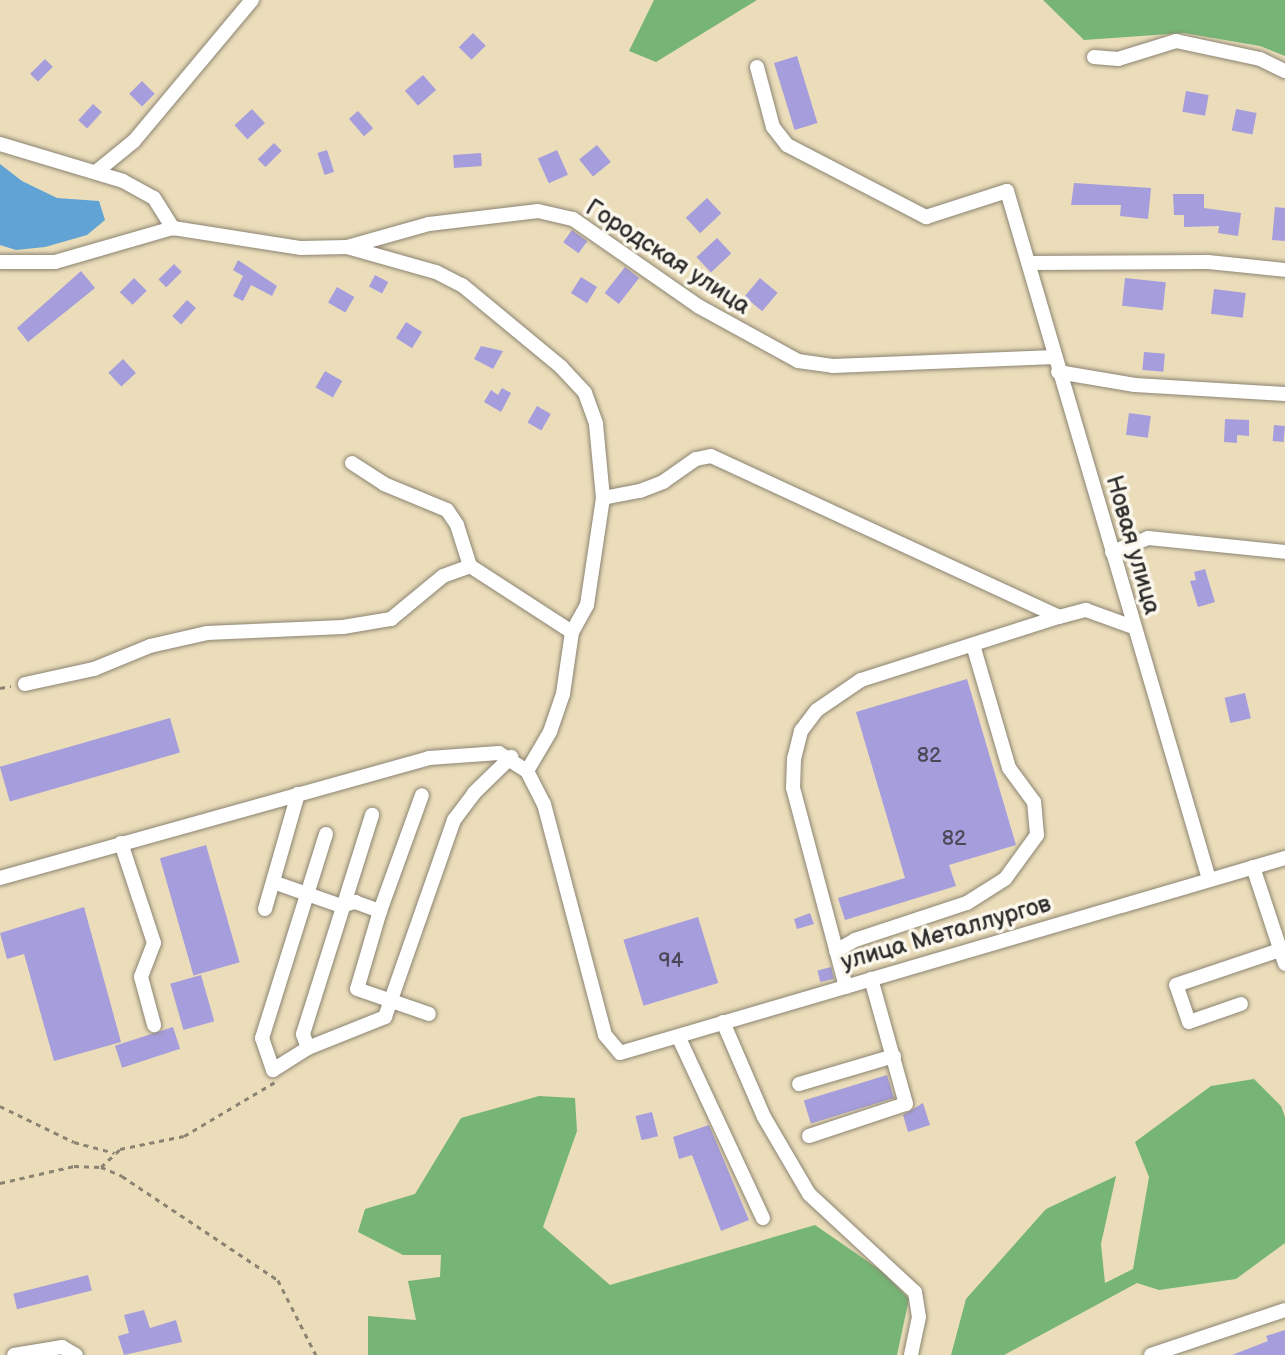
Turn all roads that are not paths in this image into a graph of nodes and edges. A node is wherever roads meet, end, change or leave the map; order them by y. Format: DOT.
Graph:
graph roads {
  1 [pos="252,0"];
  2 [pos="1094,57"];
  3 [pos="757,68"];
  4 [pos="1285,71"];
  5 [pos="0,144"];
  6 [pos="96,172"];
  7 [pos="173,228"];
  8 [pos="347,247"];
  9 [pos="0,262"];
  10 [pos="1030,262"];
  11 [pos="1285,270"];
  12 [pos="1055,357"];
  13 [pos="1058,372"];
  14 [pos="1285,394"];
  15 [pos="352,463"];
  16 [pos="603,498"];
  17 [pos="1112,552"];
  18 [pos="1285,552"];
  19 [pos="470,566"];
  20 [pos="1059,617"];
  21 [pos="1133,627"];
  22 [pos="572,632"];
  23 [pos="973,645"];
  24 [pos="25,684"];
  25 [pos="511,757"];
  26 [pos="527,771"];
  27 [pos="298,794"];
  28 [pos="422,795"];
  29 [pos="372,816"];
  30 [pos="326,834"];
  31 [pos="121,843"];
  32 [pos="1285,858"];
  33 [pos="1253,867"];
  34 [pos="0,877"];
  35 [pos="1209,879"];
  36 [pos="273,882"];
  37 [pos="306,894"];
  38 [pos="341,906"];
  39 [pos="265,909"];
  40 [pos="380,911"];
  41 [pos="836,951"];
  42 [pos="1282,957"];
  43 [pos="871,979"];
  44 [pos="846,987"];
  45 [pos="391,1000"];
  46 [pos="1241,1004"];
  47 [pos="429,1014"];
  48 [pos="723,1022"];
  49 [pos="154,1025"];
  50 [pos="678,1036"];
  51 [pos="308,1048"];
  52 [pos="894,1056"];
  53 [pos="799,1084"];
  54 [pos="809,1136"];
  55 [pos="763,1218"];
  56 [pos="1285,1310"];
  57 [pos="14,1355"];
  58 [pos="76,1355"];
  59 [pos="911,1355"];
  60 [pos="1151,1355"];
  1 -- 6 [label="street"];
  2 -- 4 [label="street"];
  3 -- 10 [label="street, Новая улица"];
  5 -- 6 [label="street"];
  6 -- 7 [label="street"];
  7 -- 8 [label="street, Городская улица"];
  7 -- 9 [label="street"];
  8 -- 12 [label="street, Городская улица"];
  8 -- 16 [label="street"];
  10 -- 11 [label="street"];
  10 -- 12 [label="street, Новая улица"];
  12 -- 13 [label="street, Новая улица"];
  13 -- 14 [label="street"];
  13 -- 17 [label="street, Новая улица"];
  15 -- 19 [label="street"];
  16 -- 20 [label="street"];
  16 -- 22 [label="street"];
  17 -- 18 [label="street"];
  17 -- 21 [label="street, Новая улица"];
  19 -- 22 [label="street"];
  19 -- 24 [label="street"];
  20 -- 21 [label="street"];
  20 -- 23 [label="street"];
  21 -- 35 [label="street, Новая улица"];
  22 -- 26 [label="street"];
  23 -- 41 [label="street"];
  23 -- 41 [label="street"];
  25 -- 26 [label="street"];
  25 -- 27 [label="street"];
  25 -- 45 [label="street"];
  26 -- 50 [label="street, улица Металлургов"];
  27 -- 31 [label="street"];
  27 -- 36 [label="street"];
  28 -- 40 [label="street"];
  29 -- 38 [label="street"];
  30 -- 37 [label="street"];
  31 -- 34 [label="street"];
  31 -- 49 [label="street"];
  32 -- 33 [label="street, улица Металлургов"];
  33 -- 35 [label="street, улица Металлургов"];
  33 -- 42 [label="street"];
  35 -- 43 [label="street, улица Металлургов"];
  36 -- 37 [label="street"];
  36 -- 39 [label="street"];
  37 -- 38 [label="street"];
  37 -- 51 [label="street"];
  38 -- 40 [label="street"];
  38 -- 51 [label="street"];
  40 -- 45 [label="street"];
  41 -- 44 [label="street"];
  42 -- 46 [label="street"];
  43 -- 44 [label="street, улица Металлургов"];
  43 -- 52 [label="street"];
  44 -- 48 [label="street, улица Металлургов"];
  45 -- 47 [label="street"];
  45 -- 51 [label="street"];
  48 -- 50 [label="street, улица Металлургов"];
  48 -- 59 [label="street"];
  50 -- 55 [label="street"];
  52 -- 53 [label="street"];
  52 -- 54 [label="street"];
  56 -- 60 [label="street"];
  57 -- 58 [label="street"];
}
